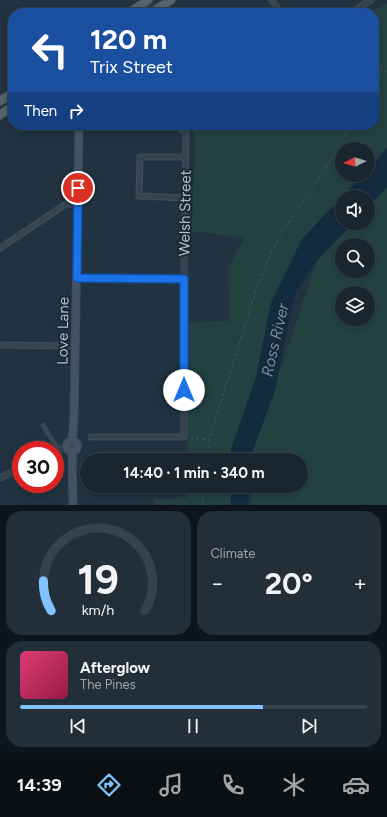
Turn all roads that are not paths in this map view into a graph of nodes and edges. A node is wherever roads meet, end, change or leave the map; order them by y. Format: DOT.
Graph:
graph roads {
  1 [pos="148,0"];
  2 [pos="171,0"];
  3 [pos="371,0"];
  4 [pos="137,8"];
  5 [pos="159,8"];
  6 [pos="359,8"];
  7 [pos="79,130"];
  8 [pos="182,130"];
  9 [pos="186,132"];
  10 [pos="186,157"];
  11 [pos="185,198"];
  12 [pos="78,204"];
  13 [pos="0,248"];
  14 [pos="77,278"];
  15 [pos="184,279"];
  16 [pos="0,345"];
  17 [pos="75,346"];
  18 [pos="43,425"];
  19 [pos="91,438"];
  20 [pos="52,441"];
  21 [pos="64,450"];
  22 [pos="69,450"];
  23 [pos="12,472"];
  24 [pos="0,478"];
  25 [pos="73,505"];
  1 -- 4 [label="main road"];
  2 -- 5 [label="main road"];
  3 -- 6 [label="street"];
  7 -- 12 [label="street, Love Lane"];
  8 -- 9 [label="street"];
  9 -- 10 [label="street, Welsh Street"];
  10 -- 11 [label="street, Welsh Street"];
  10 -- 11 [label="street"];
  11 -- 15 [label="street, Welsh Street"];
  12 -- 13 [label="street"];
  12 -- 14 [label="street, Love Lane"];
  14 -- 15 [label="street"];
  14 -- 17 [label="street, Love Lane"];
  15 -- 19 [label="street, Welsh Street"];
  16 -- 17 [label="street"];
  17 -- 22 [label="street, Love Lane"];
  18 -- 20 [label="lane"];
  21 -- 22 [label="street"];
  22 -- 25 [label="street"];
  23 -- 24 [label="street"];
}
